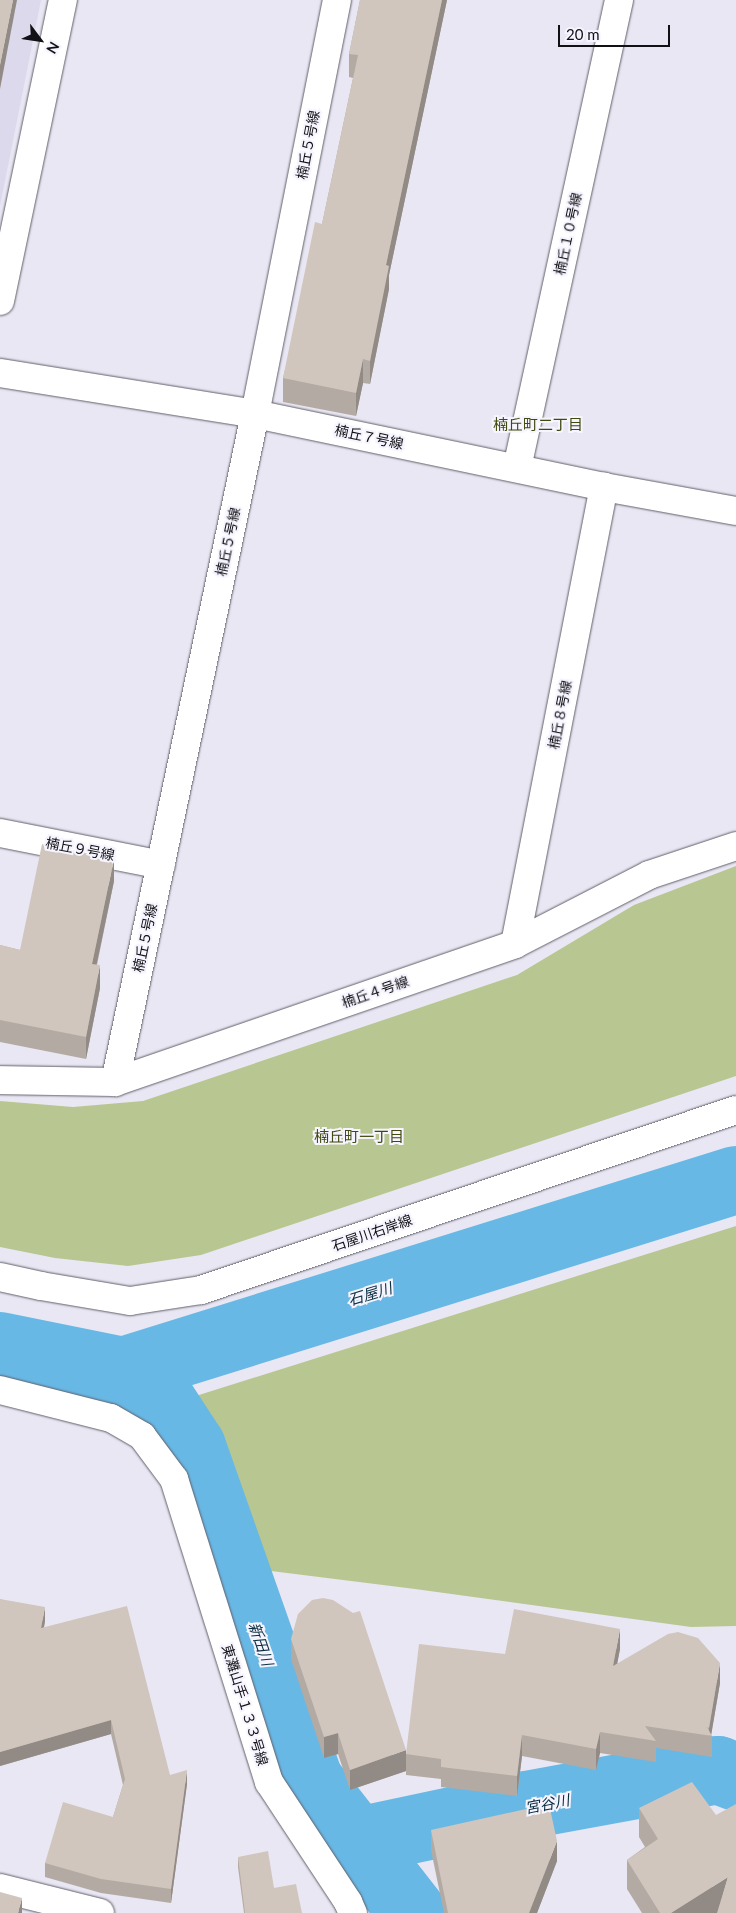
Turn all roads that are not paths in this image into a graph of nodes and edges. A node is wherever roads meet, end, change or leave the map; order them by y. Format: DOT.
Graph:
graph roads {
  1 [pos="63,0"];
  2 [pos="337,0"];
  3 [pos="619,0"];
  4 [pos="0,302"];
  5 [pos="0,373"];
  6 [pos="254,414"];
  7 [pos="517,468"];
  8 [pos="604,487"];
  9 [pos="736,511"];
  10 [pos="0,833"];
  11 [pos="736,846"];
  12 [pos="160,865"];
  13 [pos="515,944"];
  14 [pos="0,1080"];
  15 [pos="115,1082"];
  16 [pos="736,1110"];
  17 [pos="0,1277"];
  18 [pos="0,1390"];
  19 [pos="0,1888"];
  20 [pos="42,1906"];
  21 [pos="100,1913"];
  22 [pos="353,1913"];
  1 -- 4 [label="street"];
  2 -- 6 [label="street, 楠丘５号線"];
  3 -- 7 [label="street, 楠丘１０号線"];
  5 -- 6 [label="street, 楠丘７号線"];
  6 -- 7 [label="street, 楠丘７号線"];
  6 -- 12 [label="street, 楠丘５号線"];
  7 -- 8 [label="street, 楠丘７号線"];
  8 -- 9 [label="street, 楠丘７号線"];
  8 -- 13 [label="street, 楠丘８号線"];
  10 -- 12 [label="street, 楠丘９号線"];
  11 -- 13 [label="street, 楠丘４号線"];
  12 -- 15 [label="street, 楠丘５号線"];
  13 -- 15 [label="street, 楠丘４号線"];
  14 -- 15 [label="street, 楠丘４号線"];
  16 -- 17 [label="street, 石屋川右岸線"];
  18 -- 22 [label="street, 東灘山手１３３号線"];
  19 -- 20 [label="street"];
  20 -- 21 [label="street"];
}
